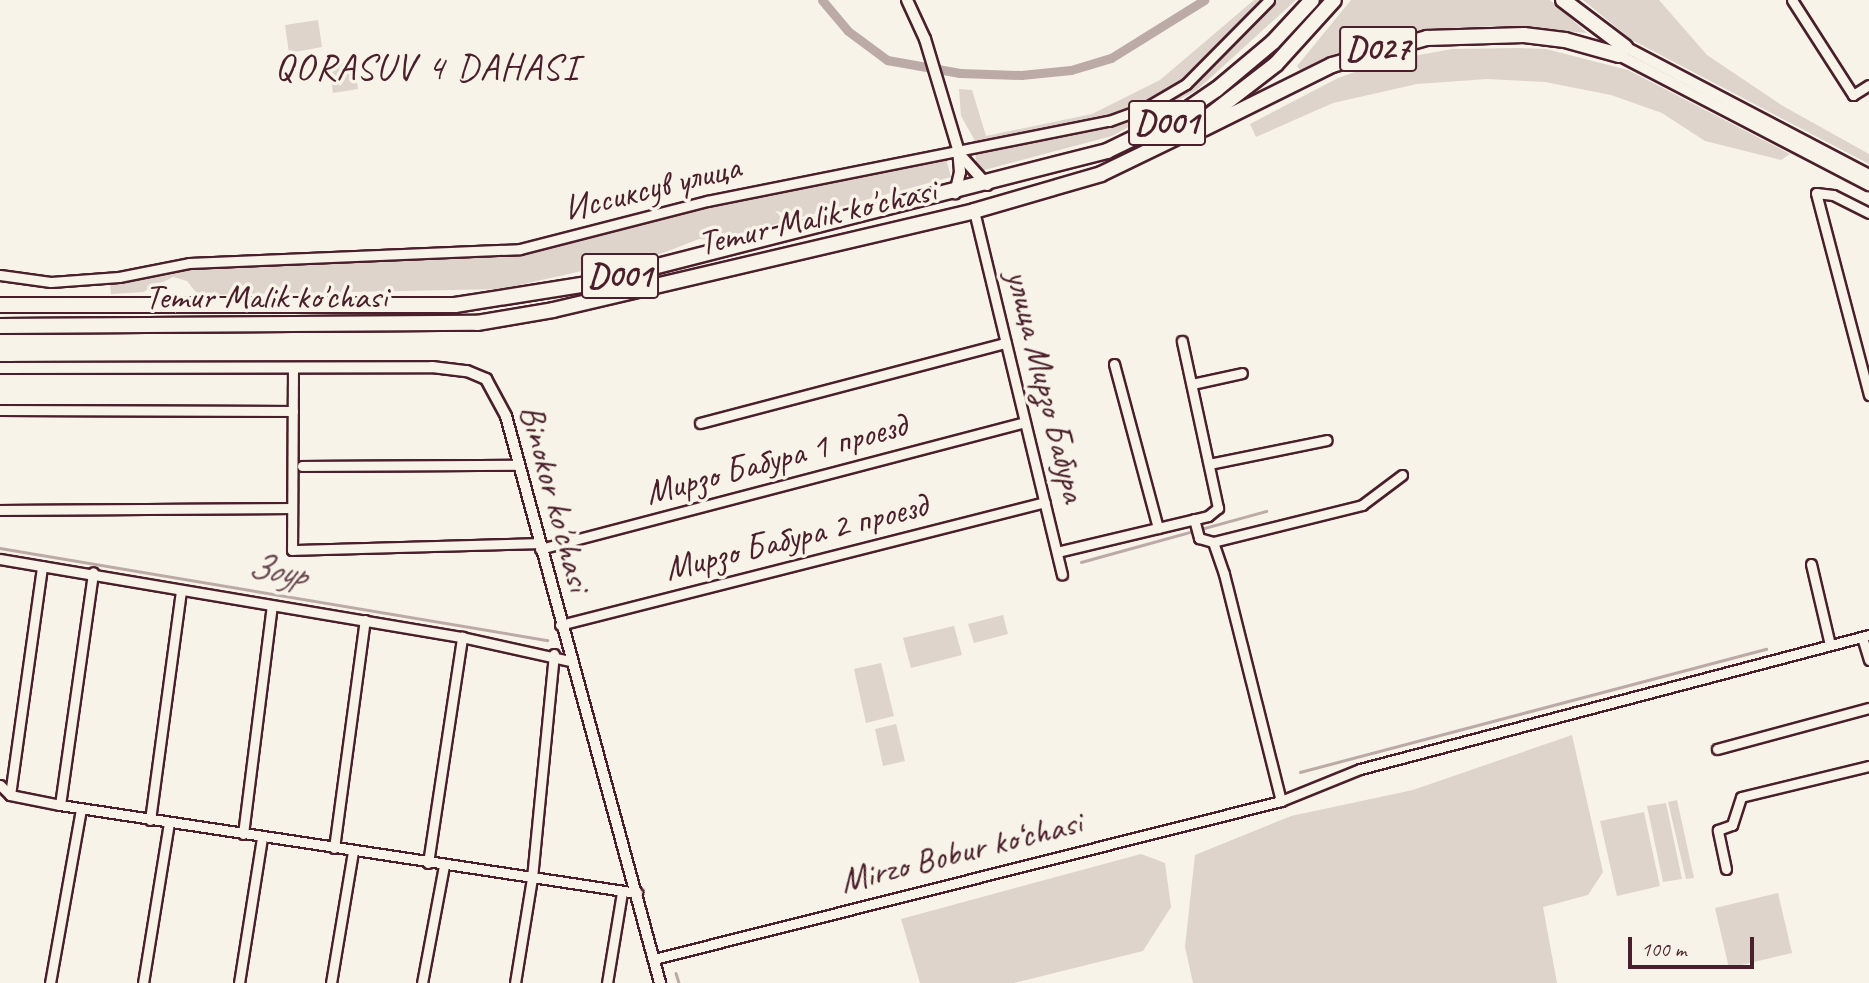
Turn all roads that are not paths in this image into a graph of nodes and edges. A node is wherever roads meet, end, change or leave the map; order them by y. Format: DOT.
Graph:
graph roads {
  1 [pos="907,0"];
  2 [pos="1269,0"];
  3 [pos="1312,0"];
  4 [pos="1334,0"];
  5 [pos="1563,0"];
  6 [pos="1792,0"];
  7 [pos="1622,51"];
  8 [pos="1869,85"];
  9 [pos="958,149"];
  10 [pos="1154,151"];
  11 [pos="1869,175"];
  12 [pos="987,185"];
  13 [pos="1869,185"];
  14 [pos="955,193"];
  15 [pos="974,211"];
  16 [pos="1869,214"];
  17 [pos="0,275"];
  18 [pos="0,304"];
  19 [pos="245,306"];
  20 [pos="0,326"];
  21 [pos="245,327"];
  22 [pos="1182,341"];
  23 [pos="1006,343"];
  24 [pos="1114,364"];
  25 [pos="1865,365"];
  26 [pos="293,367"];
  27 [pos="0,368"];
  28 [pos="1242,373"];
  29 [pos="1192,384"];
  30 [pos="1869,395"];
  31 [pos="0,410"];
  32 [pos="293,411"];
  33 [pos="700,422"];
  34 [pos="1025,422"];
  35 [pos="1327,440"];
  36 [pos="1209,464"];
  37 [pos="519,465"];
  38 [pos="302,466"];
  39 [pos="1402,475"];
  40 [pos="1045,502"];
  41 [pos="291,508"];
  42 [pos="0,510"];
  43 [pos="1194,519"];
  44 [pos="1158,528"];
  45 [pos="1213,542"];
  46 [pos="539,546"];
  47 [pos="1057,552"];
  48 [pos="0,559"];
  49 [pos="1811,564"];
  50 [pos="42,566"];
  51 [pos="93,572"];
  52 [pos="1062,575"];
  53 [pos="181,591"];
  54 [pos="272,606"];
  55 [pos="365,620"];
  56 [pos="560,625"];
  57 [pos="1866,636"];
  58 [pos="462,637"];
  59 [pos="1830,645"];
  60 [pos="554,654"];
  61 [pos="1869,660"];
  62 [pos="569,661"];
  63 [pos="1869,708"];
  64 [pos="1717,750"];
  65 [pos="1869,766"];
  66 [pos="0,785"];
  67 [pos="10,795"];
  68 [pos="1281,801"];
  69 [pos="60,805"];
  70 [pos="81,809"];
  71 [pos="150,820"];
  72 [pos="169,822"];
  73 [pos="243,834"];
  74 [pos="262,837"];
  75 [pos="334,848"];
  76 [pos="353,851"];
  77 [pos="428,863"];
  78 [pos="444,865"];
  79 [pos="1726,869"];
  80 [pos="532,878"];
  81 [pos="622,891"];
  82 [pos="637,893"];
  83 [pos="654,959"];
  84 [pos="50,983"];
  85 [pos="144,983"];
  86 [pos="239,983"];
  87 [pos="331,983"];
  88 [pos="422,983"];
  89 [pos="515,983"];
  90 [pos="607,983"];
  91 [pos="660,983"];
  1 -- 9 [label="main road"];
  2 -- 9 [label="street, Иссиксув улица"];
  3 -- 12 [label="highway, Temur Malik ko'chasi / D001"];
  4 -- 10 [label="highway, Temur Malik ko'chasi / D001"];
  5 -- 7 [label="highway, D027"];
  6 -- 8 [label="street"];
  7 -- 10 [label="highway, D027"];
  7 -- 11 [label="main road, D027"];
  7 -- 13 [label="main road, D027"];
  9 -- 12 [label="main road"];
  9 -- 14 [label="main road"];
  9 -- 17 [label="street, Иссиксув улица"];
  10 -- 15 [label="highway, Temur Malik ko'chasi / D001"];
  12 -- 14 [label="highway, Temur Malik ko'chasi / D001"];
  14 -- 19 [label="highway, Temur Malik ko'chasi / D001"];
  15 -- 21 [label="highway, Temur Malik ko'chasi / D001"];
  15 -- 23 [label="street, улица Мирзо Бабура"];
  16 -- 25 [label="street"];
  18 -- 19 [label="highway, Temur Malik ko'chasi / D001"];
  19 -- 21 [label="highway"];
  20 -- 21 [label="highway, Temur Malik ko'chasi / D001"];
  22 -- 29 [label="street"];
  23 -- 33 [label="street"];
  23 -- 34 [label="street, улица Мирзо Бабура"];
  24 -- 44 [label="street"];
  25 -- 30 [label="street"];
  26 -- 27 [label="main road, Binokor ko'chasi"];
  26 -- 32 [label="street"];
  26 -- 37 [label="main road, Binokor ko'chasi"];
  28 -- 29 [label="street"];
  29 -- 36 [label="street"];
  31 -- 32 [label="street"];
  32 -- 41 [label="street"];
  34 -- 40 [label="street, улица Мирзо Бабура"];
  34 -- 46 [label="street, Мирзо Бабура 1 проезд"];
  35 -- 36 [label="street"];
  36 -- 43 [label="street"];
  37 -- 38 [label="street"];
  37 -- 46 [label="main road, Binokor ko'chasi"];
  39 -- 45 [label="street"];
  40 -- 47 [label="street, улица Мирзо Бабура"];
  40 -- 56 [label="street, Мирзо Бабура 2 проезд"];
  41 -- 42 [label="street"];
  41 -- 46 [label="street, Мирзо Бабура 1 проезд"];
  43 -- 44 [label="street"];
  43 -- 45 [label="street"];
  44 -- 47 [label="street"];
  45 -- 68 [label="street"];
  46 -- 56 [label="main road, Binokor ko'chasi"];
  47 -- 52 [label="street, улица Мирзо Бабура"];
  48 -- 50 [label="street"];
  49 -- 59 [label="street"];
  50 -- 51 [label="street"];
  50 -- 67 [label="street"];
  51 -- 53 [label="street"];
  51 -- 69 [label="street"];
  53 -- 54 [label="street"];
  53 -- 71 [label="street"];
  54 -- 55 [label="street"];
  54 -- 73 [label="street"];
  55 -- 58 [label="street"];
  55 -- 75 [label="street"];
  56 -- 62 [label="main road, Binokor ko'chasi"];
  57 -- 59 [label="street, Mirzo Bobur ko‘chasi"];
  57 -- 61 [label="street"];
  58 -- 60 [label="street"];
  58 -- 77 [label="street"];
  59 -- 68 [label="street, Mirzo Bobur ko‘chasi"];
  60 -- 62 [label="street"];
  60 -- 80 [label="street"];
  62 -- 82 [label="main road, Binokor ko'chasi"];
  63 -- 64 [label="street"];
  65 -- 79 [label="street"];
  66 -- 67 [label="street"];
  67 -- 69 [label="street"];
  68 -- 83 [label="street, Mirzo Bobur ko‘chasi"];
  69 -- 70 [label="street"];
  70 -- 71 [label="street"];
  70 -- 84 [label="street"];
  71 -- 72 [label="street"];
  72 -- 73 [label="street"];
  72 -- 85 [label="street"];
  73 -- 74 [label="street"];
  74 -- 75 [label="street"];
  74 -- 86 [label="street"];
  75 -- 76 [label="street"];
  76 -- 77 [label="street"];
  76 -- 87 [label="street"];
  77 -- 78 [label="street"];
  78 -- 80 [label="street"];
  78 -- 88 [label="street"];
  80 -- 81 [label="street"];
  80 -- 89 [label="street"];
  81 -- 82 [label="street"];
  81 -- 90 [label="street"];
  82 -- 83 [label="main road, Binokor ko'chasi"];
  83 -- 91 [label="main road, Binokor ko'chasi"];
}
